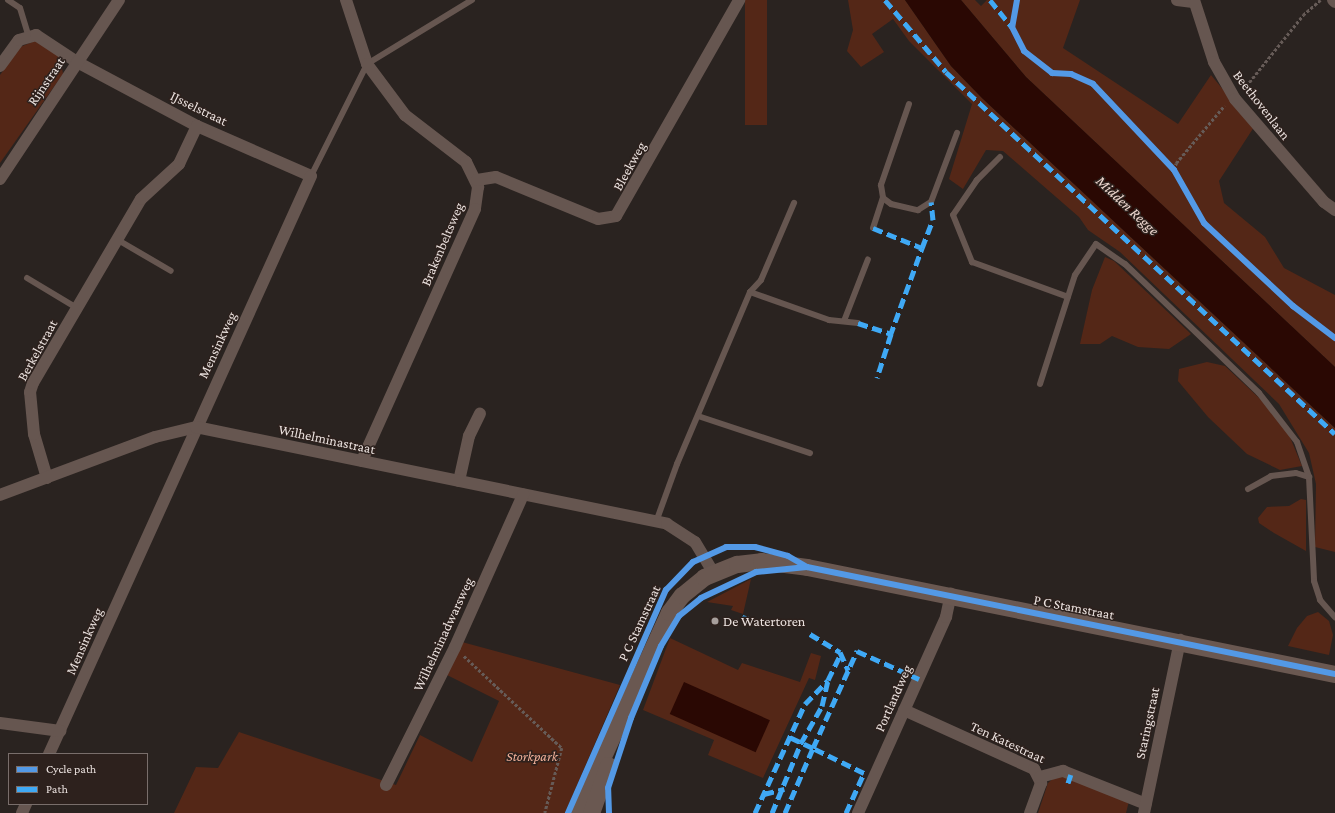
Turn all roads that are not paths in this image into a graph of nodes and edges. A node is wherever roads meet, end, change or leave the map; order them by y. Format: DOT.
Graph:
graph roads {
  1 [pos="8,0"];
  2 [pos="118,0"];
  3 [pos="346,0"];
  4 [pos="472,0"];
  5 [pos="739,0"];
  6 [pos="1177,0"];
  7 [pos="1193,1"];
  8 [pos="28,35"];
  9 [pos="76,62"];
  10 [pos="367,64"];
  11 [pos="0,66"];
  12 [pos="908,104"];
  13 [pos="197,126"];
  14 [pos="957,133"];
  15 [pos="1000,157"];
  16 [pos="311,176"];
  17 [pos="0,179"];
  18 [pos="477,180"];
  19 [pos="883,198"];
  20 [pos="794,203"];
  21 [pos="1335,210"];
  22 [pos="873,228"];
  23 [pos="118,240"];
  24 [pos="868,259"];
  25 [pos="170,271"];
  26 [pos="27,278"];
  27 [pos="750,292"];
  28 [pos="1068,297"];
  29 [pos="77,308"];
  30 [pos="844,322"];
  31 [pos="858,323"];
  32 [pos="1040,384"];
  33 [pos="480,413"];
  34 [pos="698,416"];
  35 [pos="196,427"];
  36 [pos="810,453"];
  37 [pos="362,461"];
  38 [pos="1310,477"];
  39 [pos="47,478"];
  40 [pos="459,481"];
  41 [pos="1248,489"];
  42 [pos="0,495"];
  43 [pos="523,495"];
  44 [pos="656,522"];
  45 [pos="713,572"];
  46 [pos="951,594"];
  47 [pos="1335,617"];
  48 [pos="1180,640"];
  49 [pos="1335,674"];
  50 [pos="904,710"];
  51 [pos="0,723"];
  52 [pos="60,731"];
  53 [pos="609,749"];
  54 [pos="49,753"];
  55 [pos="1040,777"];
  56 [pos="386,785"];
  57 [pos="1145,808"];
  58 [pos="577,813"];
  59 [pos="591,813"];
  60 [pos="858,813"];
  61 [pos="1030,813"];
  1 -- 8 [label="lane"];
  2 -- 9 [label="street, Rijnstraat"];
  3 -- 10 [label="street"];
  4 -- 10 [label="lane"];
  5 -- 18 [label="street, Bleekweg"];
  6 -- 7 [label="street, Beethovenlaan"];
  7 -- 21 [label="street, Beethovenlaan"];
  8 -- 9 [label="street, IJsselstraat"];
  8 -- 11 [label="street"];
  9 -- 13 [label="street, IJsselstraat"];
  9 -- 17 [label="street, Rijnstraat"];
  10 -- 16 [label="lane, Mensinkweg"];
  10 -- 18 [label="street"];
  12 -- 19 [label="lane"];
  13 -- 16 [label="street, IJsselstraat"];
  13 -- 23 [label="street, Berkelstraat"];
  14 -- 19 [label="lane"];
  15 -- 28 [label="lane"];
  16 -- 35 [label="street, Mensinkweg"];
  18 -- 37 [label="street, Brakenbeltsweg"];
  19 -- 22 [label="lane"];
  20 -- 27 [label="lane"];
  23 -- 25 [label="lane"];
  23 -- 29 [label="street, Berkelstraat"];
  24 -- 30 [label="lane"];
  26 -- 29 [label="lane"];
  27 -- 30 [label="lane"];
  27 -- 34 [label="lane"];
  28 -- 32 [label="lane"];
  28 -- 38 [label="lane"];
  29 -- 39 [label="street, Berkelstraat"];
  30 -- 31 [label="lane"];
  33 -- 40 [label="street"];
  34 -- 36 [label="lane"];
  34 -- 44 [label="lane"];
  35 -- 37 [label="street, Wilhelminastraat"];
  35 -- 39 [label="street, Wilhelminastraat"];
  35 -- 52 [label="street, Mensinkweg"];
  37 -- 40 [label="street, Wilhelminastraat"];
  38 -- 41 [label="lane"];
  38 -- 47 [label="lane"];
  39 -- 42 [label="street, Wilhelminastraat"];
  40 -- 43 [label="street, Wilhelminastraat"];
  43 -- 44 [label="street, Wilhelminastraat"];
  43 -- 56 [label="street, Wilhelminadwarsweg"];
  44 -- 45 [label="street, Wilhelminastraat"];
  45 -- 46 [label="street, P C Stamstraat"];
  45 -- 53 [label="street, P C Stamstraat"];
  46 -- 48 [label="street, P C Stamstraat"];
  46 -- 50 [label="street, Portlandweg"];
  48 -- 49 [label="street, P C Stamstraat"];
  48 -- 57 [label="street, Staringstraat"];
  50 -- 55 [label="street, Ten Katestraat"];
  50 -- 60 [label="street, Portlandweg"];
  51 -- 52 [label="street"];
  52 -- 54 [label="street, Mensinkweg"];
  53 -- 58 [label="street, P C Stamstraat"];
  53 -- 59 [label="street, P C Stamstraat"];
  55 -- 57 [label="street, Ten Katestraat"];
  55 -- 61 [label="street"];
}
